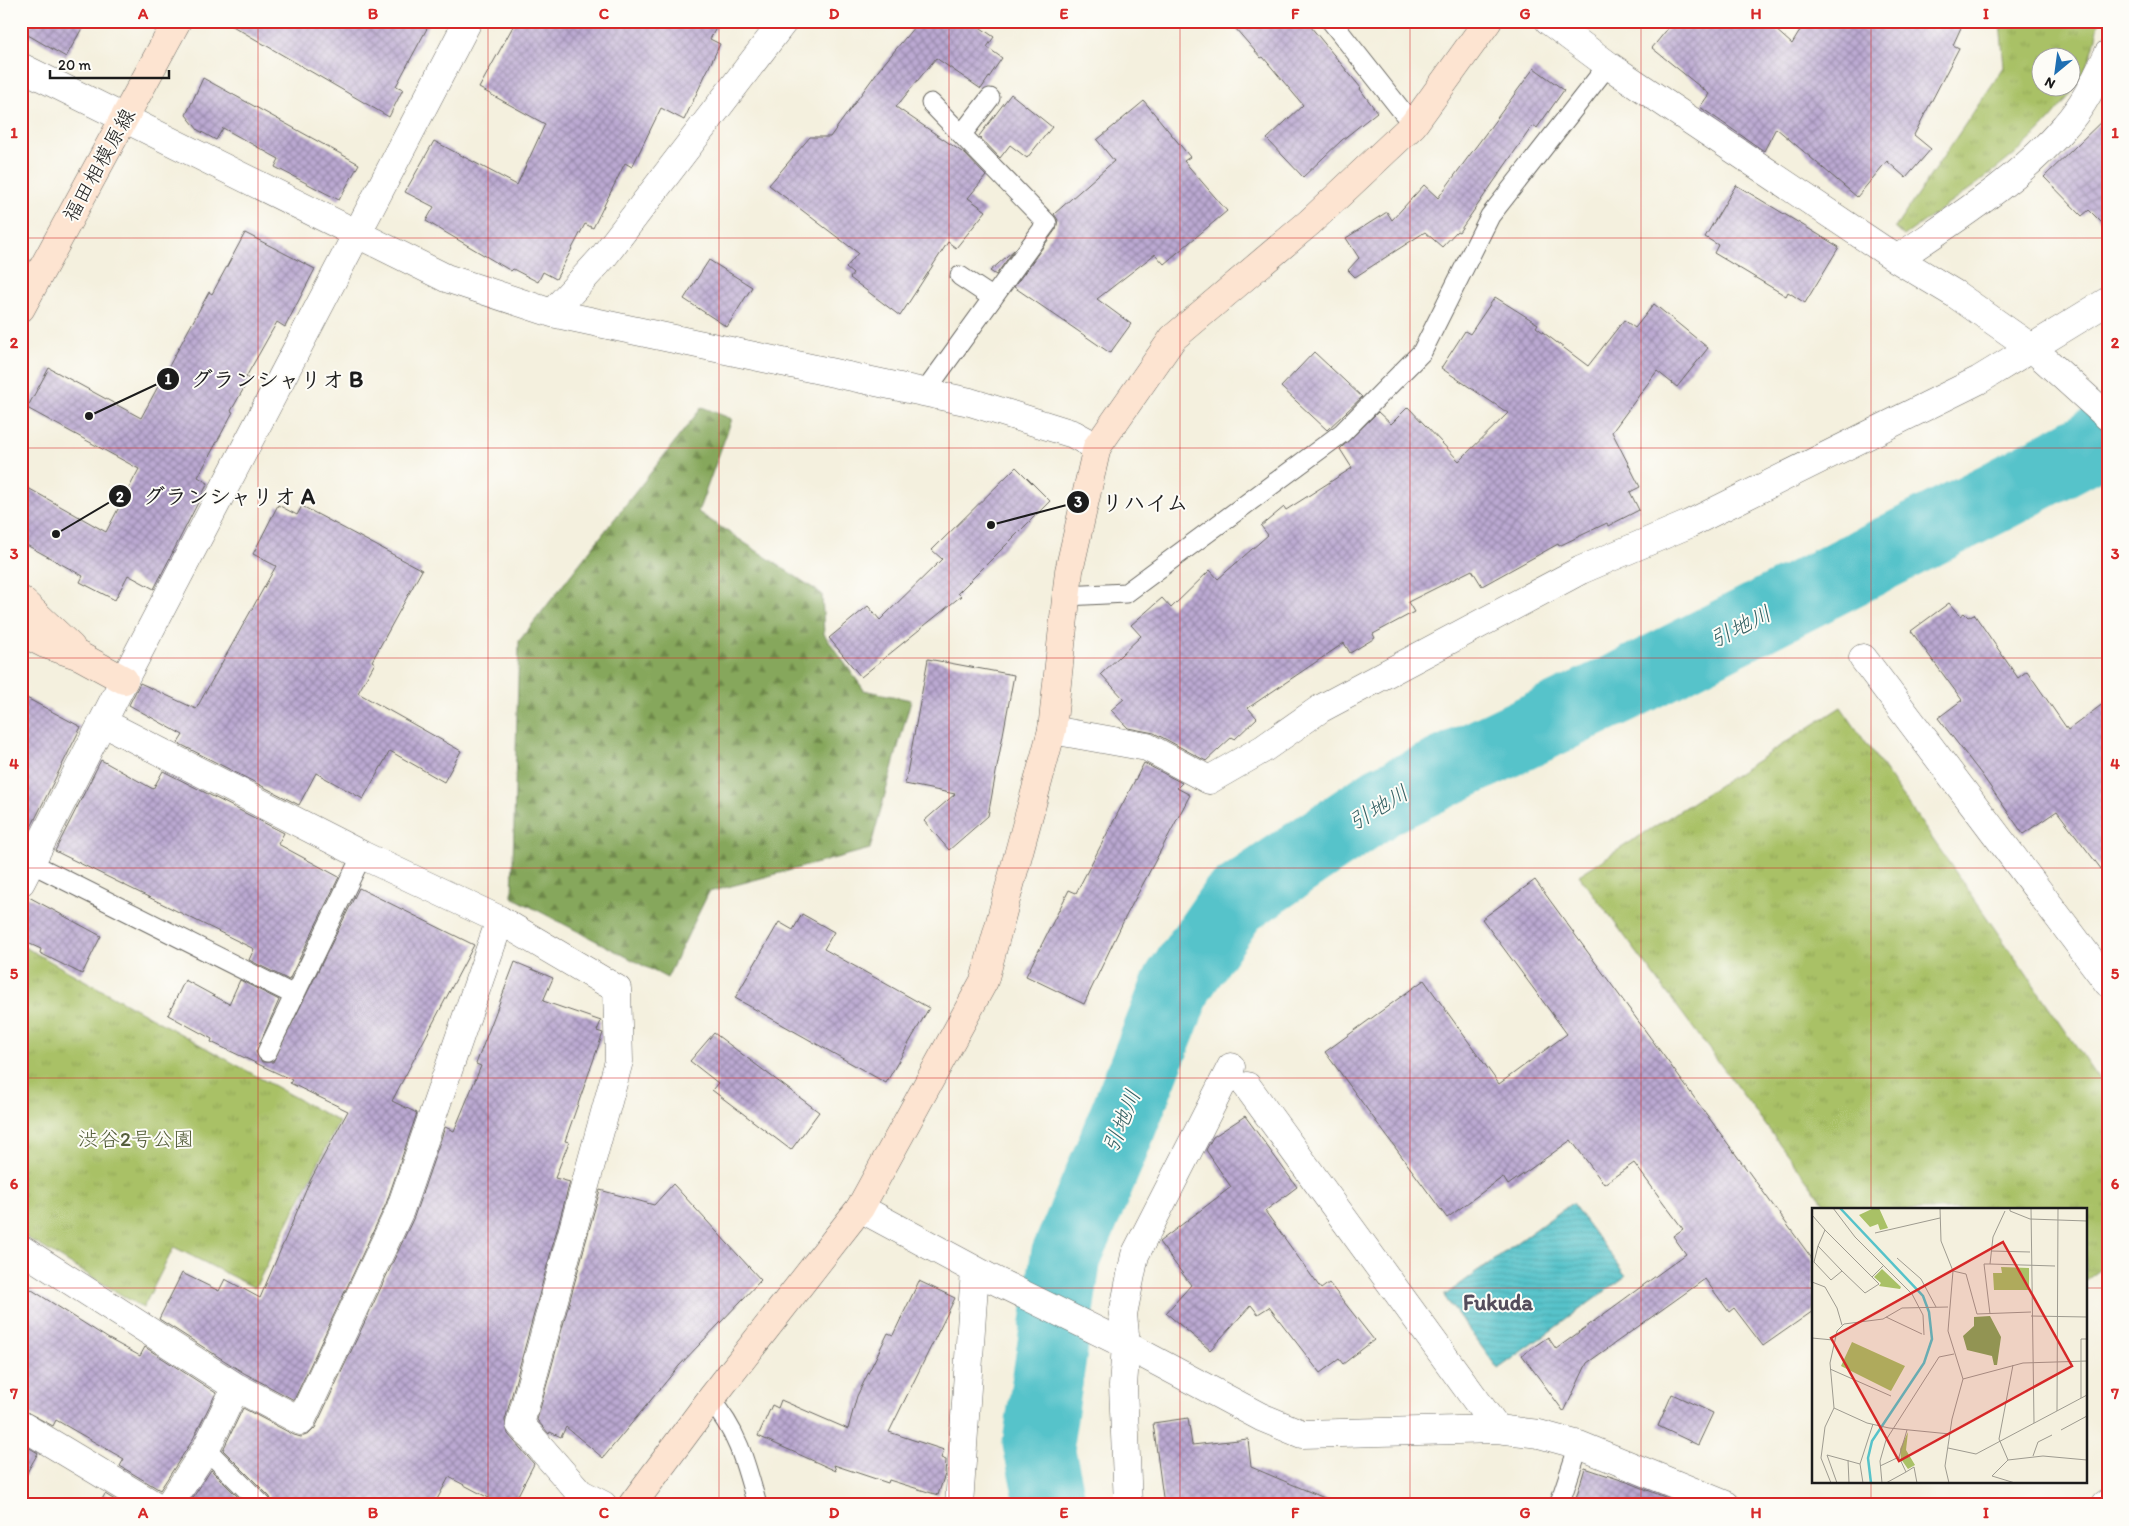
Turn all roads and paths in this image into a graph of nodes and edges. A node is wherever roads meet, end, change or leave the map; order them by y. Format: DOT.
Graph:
graph roads {
  1 [pos="177,21"];
  2 [pos="468,21"];
  3 [pos="784,21"];
  4 [pos="1331,21"];
  5 [pos="1488,21"];
  6 [pos="1549,21"];
  7 [pos="2108,54"];
  8 [pos="1608,65"];
  9 [pos="21,67"];
  10 [pos="990,98"];
  11 [pos="932,103"];
  12 [pos="124,118"];
  13 [pos="1413,125"];
  14 [pos="962,134"];
  15 [pos="357,235"];
  16 [pos="1897,259"];
  17 [pos="960,276"];
  18 [pos="993,298"];
  19 [pos="2108,301"];
  20 [pos="21,308"];
  21 [pos="552,313"];
  22 [pos="2032,348"];
  23 [pos="924,393"];
  24 [pos="2108,417"];
  25 [pos="1097,447"];
  26 [pos="1066,596"];
  27 [pos="21,600"];
  28 [pos="21,632"];
  29 [pos="80,656"];
  30 [pos="1863,658"];
  31 [pos="124,680"];
  32 [pos="104,723"];
  33 [pos="1052,730"];
  34 [pos="362,855"];
  35 [pos="26,872"];
  36 [pos="500,920"];
  37 [pos="2108,983"];
  38 [pos="294,995"];
  39 [pos="267,1052"];
  40 [pos="860,1208"];
  41 [pos="21,1249"];
  42 [pos="983,1274"];
  43 [pos="1116,1340"];
  44 [pos="236,1387"];
  45 [pos="710,1400"];
  46 [pos="21,1425"];
  47 [pos="1497,1429"];
  48 [pos="1579,1445"];
  49 [pos="206,1449"];
  50 [pos="154,1505"];
  51 [pos="169,1505"];
  52 [pos="262,1505"];
  53 [pos="603,1505"];
  54 [pos="632,1505"];
  55 [pos="757,1505"];
  56 [pos="959,1505"];
  57 [pos="1128,1505"];
  58 [pos="1559,1505"];
  59 [pos="1726,1505"];
  1 -- 12 [label="street, 福田相模原線"];
  2 -- 15 [label="street"];
  3 -- 21 [label="street"];
  4 -- 13 [label="lane"];
  5 -- 13 [label="street"];
  6 -- 8 [label="street"];
  7 -- 16 [label="street"];
  8 -- 16 [label="street"];
  8 -- 26 [label="lane"];
  9 -- 12 [label="street"];
  10 -- 14 [label="lane"];
  11 -- 14 [label="lane"];
  12 -- 15 [label="street"];
  12 -- 20 [label="street, 福田相模原線"];
  13 -- 25 [label="street"];
  14 -- 18 [label="lane"];
  15 -- 21 [label="street"];
  15 -- 31 [label="street"];
  16 -- 22 [label="street"];
  17 -- 18 [label="lane"];
  18 -- 23 [label="lane"];
  19 -- 22 [label="street"];
  21 -- 23 [label="street"];
  22 -- 24 [label="street"];
  22 -- 33 [label="street"];
  23 -- 25 [label="street"];
  25 -- 26 [label="street"];
  26 -- 33 [label="street"];
  27 -- 29 [label="street"];
  28 -- 29 [label="street"];
  29 -- 31 [label="street"];
  30 -- 37 [label="street"];
  31 -- 32 [label="street"];
  32 -- 34 [label="street"];
  32 -- 35 [label="street"];
  33 -- 40 [label="street"];
  34 -- 36 [label="street"];
  34 -- 38 [label="lane"];
  35 -- 38 [label="lane"];
  36 -- 44 [label="street"];
  36 -- 53 [label="street"];
  38 -- 39 [label="lane"];
  40 -- 42 [label="street"];
  40 -- 45 [label="street"];
  41 -- 44 [label="street"];
  42 -- 43 [label="street"];
  42 -- 56 [label="street"];
  43 -- 47 [label="street"];
  43 -- 47 [label="street"];
  43 -- 57 [label="street"];
  44 -- 49 [label="street"];
  45 -- 54 [label="street"];
  45 -- 55 [label="lane"];
  46 -- 50 [label="street"];
  47 -- 48 [label="street"];
  48 -- 58 [label="lane"];
  48 -- 59 [label="street"];
  49 -- 51 [label="street"];
  49 -- 52 [label="lane"];
}
